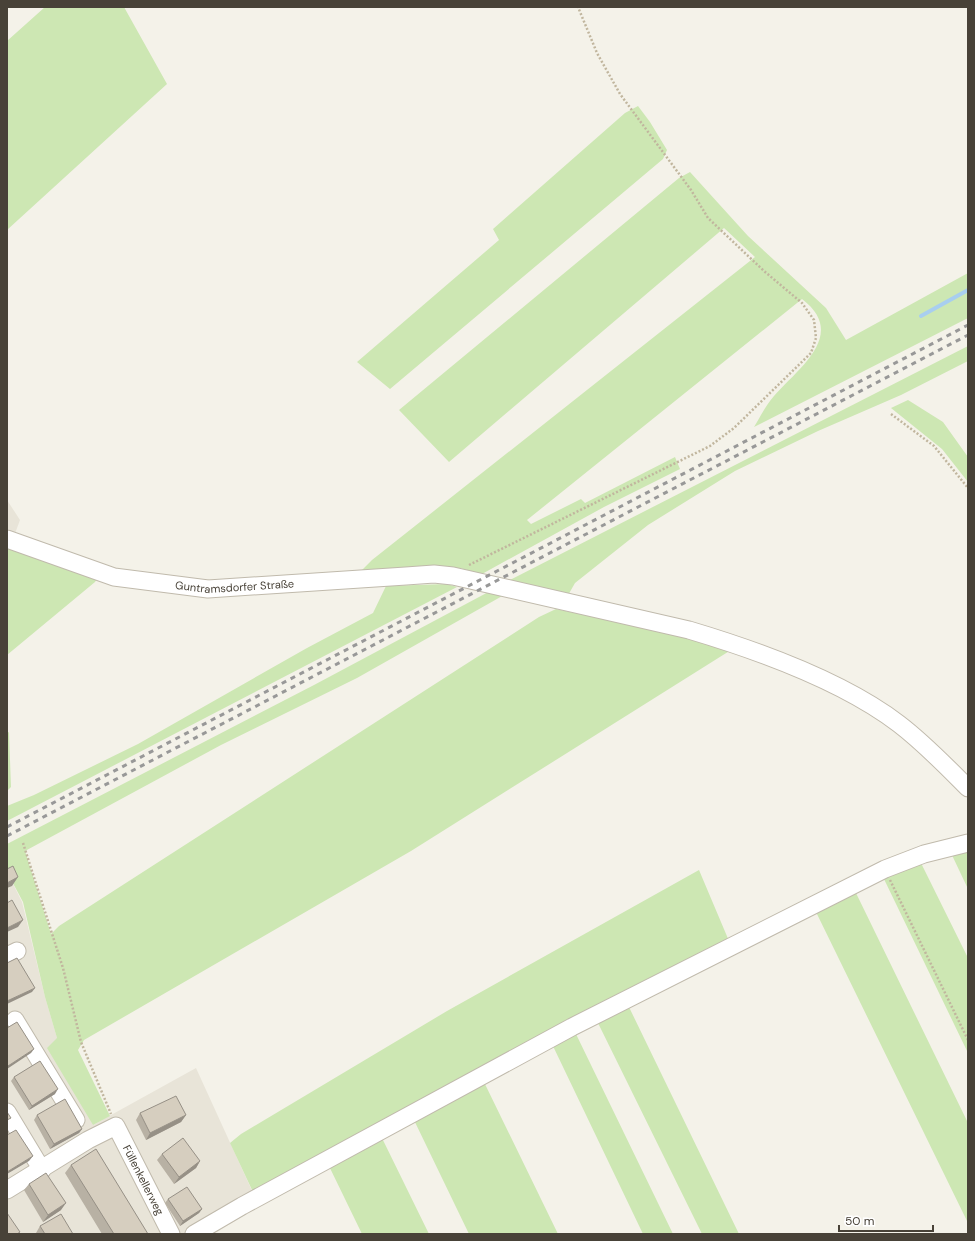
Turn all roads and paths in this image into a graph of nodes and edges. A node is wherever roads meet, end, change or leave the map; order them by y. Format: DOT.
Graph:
graph roads {
  1 [pos="578,7"];
  2 [pos="891,414"];
  3 [pos="968,488"];
  4 [pos="8,535"];
  5 [pos="461,578"];
  6 [pos="968,788"];
  7 [pos="23,843"];
  8 [pos="968,843"];
  9 [pos="885,869"];
  10 [pos="15,1020"];
  11 [pos="968,1040"];
  12 [pos="7,1112"];
  13 [pos="116,1126"];
  14 [pos="88,1140"];
  15 [pos="42,1170"];
  16 [pos="7,1190"];
  17 [pos="172,1234"];
  18 [pos="194,1234"];
  1 -- 5 [label="path"];
  2 -- 3 [label="path"];
  4 -- 5 [label="street, Guntramsdorfer Straße"];
  5 -- 6 [label="street, Guntramsdorfer Straße"];
  7 -- 13 [label="path"];
  8 -- 9 [label="street"];
  9 -- 11 [label="path"];
  9 -- 18 [label="street"];
  10 -- 14 [label="street"];
  12 -- 15 [label="street"];
  13 -- 14 [label="street"];
  13 -- 17 [label="street, Füllenkellerweg"];
  14 -- 15 [label="street"];
  15 -- 16 [label="street"];
}
